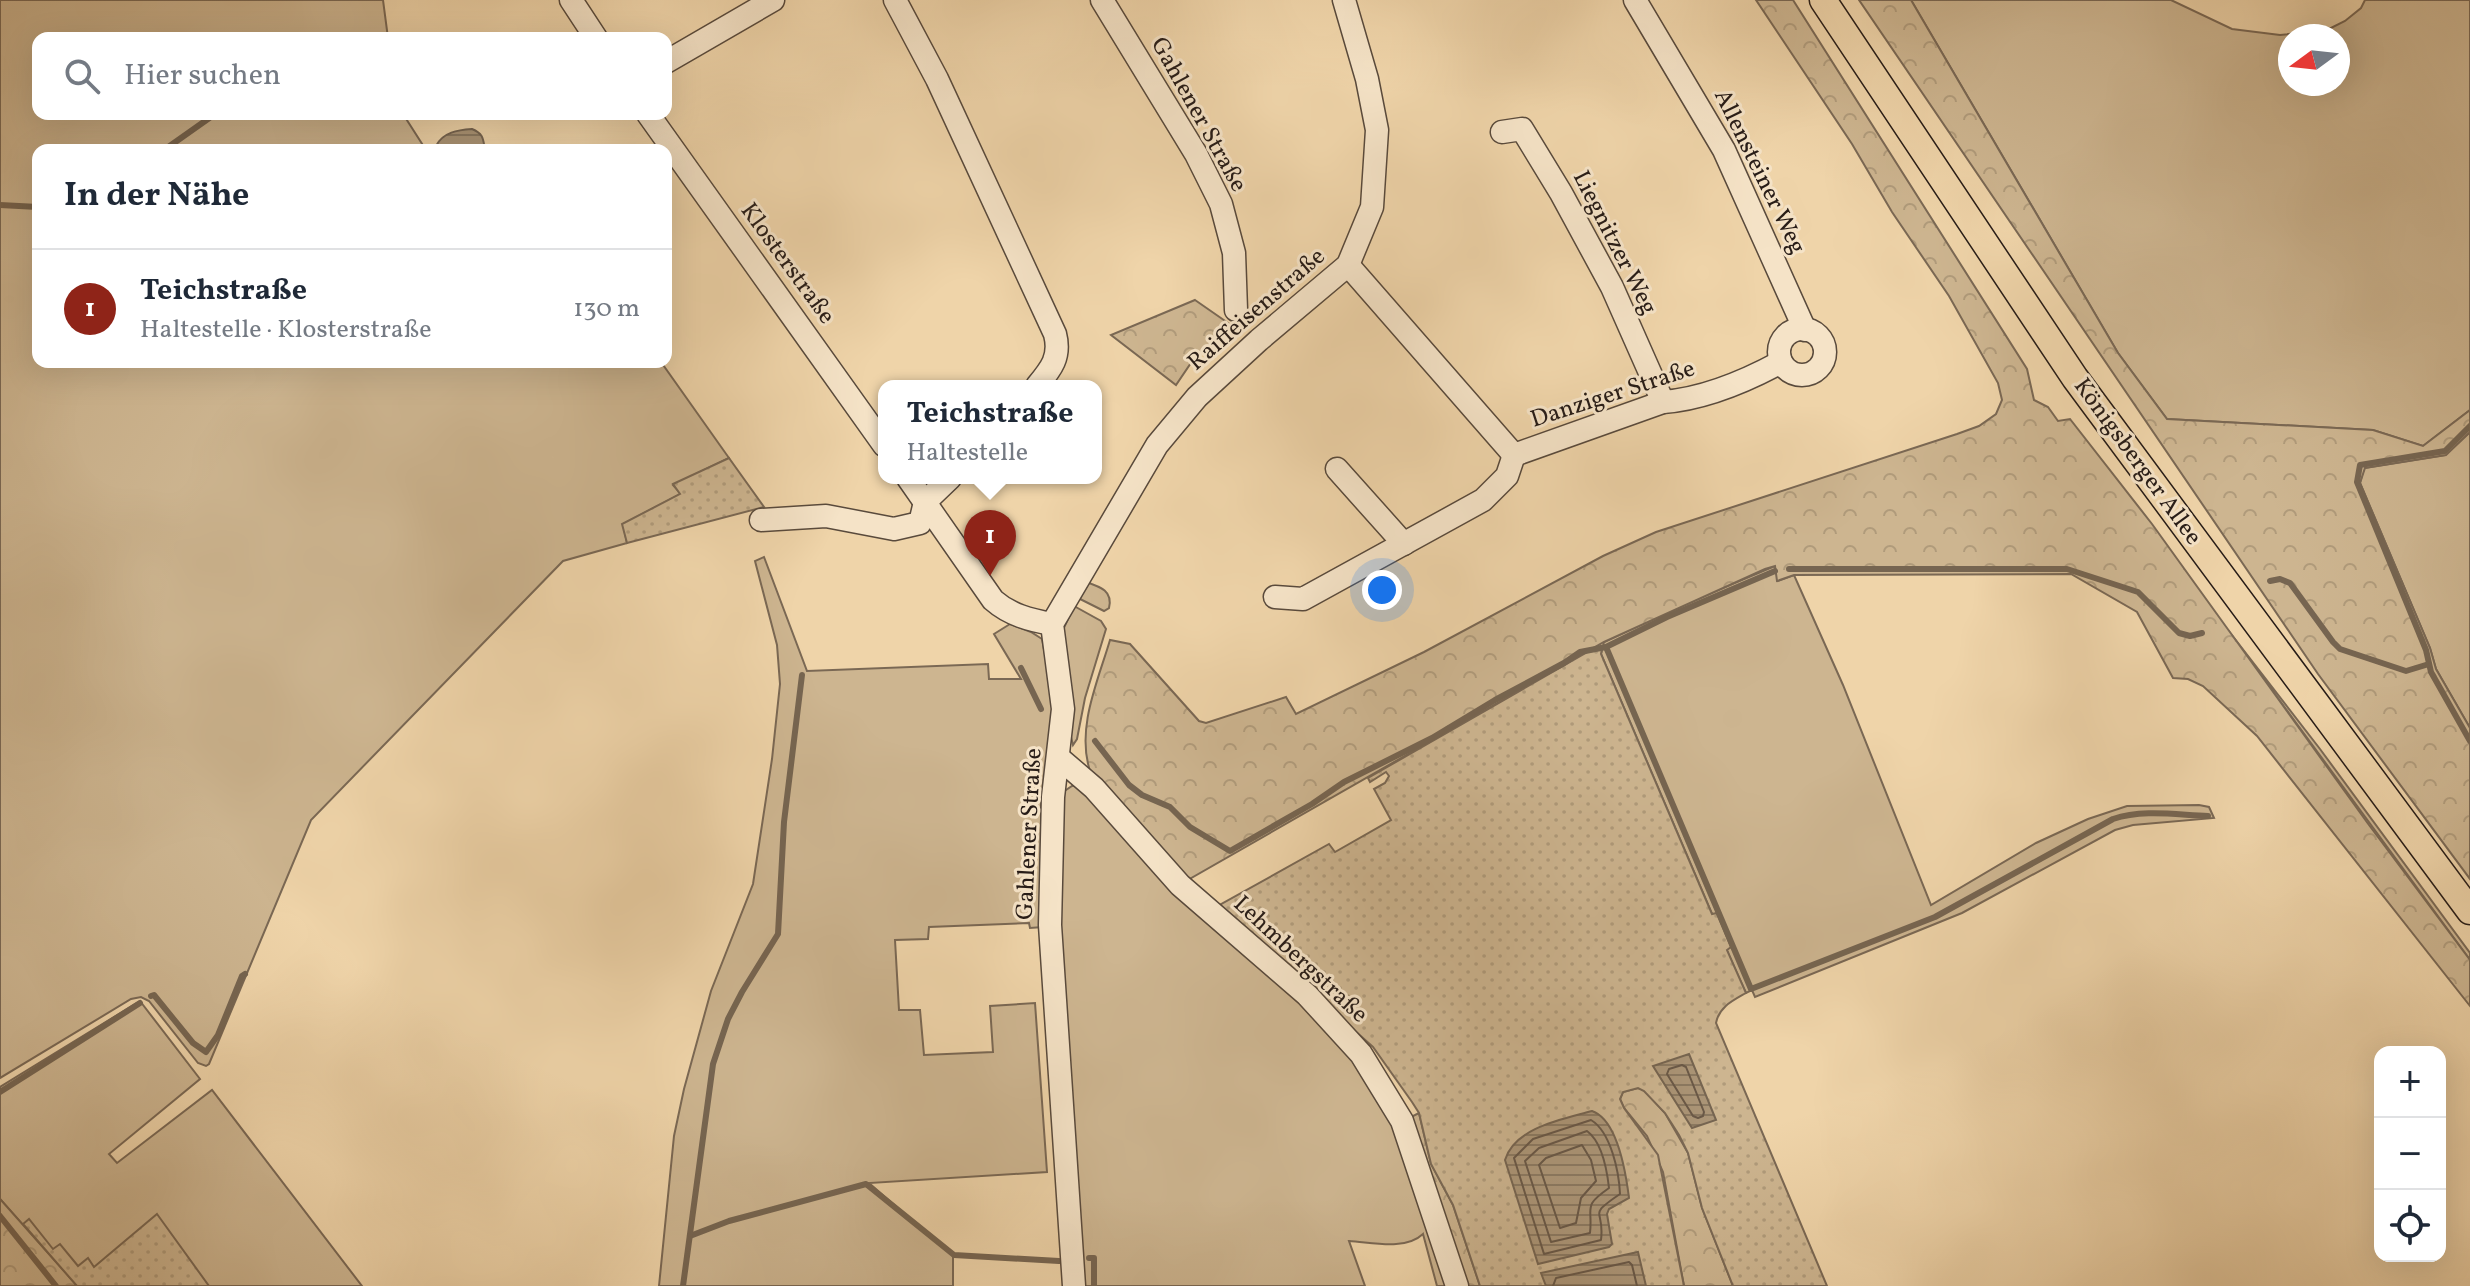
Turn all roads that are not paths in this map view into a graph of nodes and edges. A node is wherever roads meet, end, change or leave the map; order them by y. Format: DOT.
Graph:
graph roads {
  1 [pos="571,0"];
  2 [pos="773,0"];
  3 [pos="895,0"];
  4 [pos="1102,0"];
  5 [pos="1344,0"];
  6 [pos="1635,0"];
  7 [pos="1823,0"];
  8 [pos="592,32"];
  9 [pos="672,59"];
  10 [pos="652,120"];
  11 [pos="1502,132"];
  12 [pos="669,144"];
  13 [pos="672,148"];
  14 [pos="1348,265"];
  15 [pos="1236,310"];
  16 [pos="1805,330"];
  17 [pos="1781,362"];
  18 [pos="1041,380"];
  19 [pos="1663,402"];
  20 [pos="878,437"];
  21 [pos="1514,455"];
  22 [pos="1337,469"];
  23 [pos="912,484"];
  24 [pos="944,484"];
  25 [pos="925,502"];
  26 [pos="761,520"];
  27 [pos="1404,544"];
  28 [pos="1275,597"];
  29 [pos="1052,624"];
  30 [pos="1059,758"];
  31 [pos="2470,911"];
  32 [pos="1074,1286"];
  33 [pos="1457,1286"];
  1 -- 8 [label="street"];
  2 -- 9 [label="street"];
  3 -- 18 [label="street"];
  4 -- 15 [label="street, Gahlener Straße"];
  5 -- 14 [label="street, Raiffeisenstraße"];
  6 -- 16 [label="street, Allensteiner Weg"];
  7 -- 31 [label="main road, Königsberger Allee"];
  10 -- 12 [label="street, Klosterstraße"];
  11 -- 19 [label="street, Liegnitzer Weg"];
  13 -- 20 [label="street, Klosterstraße"];
  14 -- 21 [label="street, Danziger Straße"];
  14 -- 29 [label="street, Raiffeisenstraße"];
  16 -- 17 [label="street"];
  16 -- 17 [label="street"];
  17 -- 19 [label="street, Danziger Straße"];
  19 -- 21 [label="street, Danziger Straße"];
  21 -- 27 [label="street"];
  22 -- 27 [label="street"];
  23 -- 25 [label="street"];
  24 -- 25 [label="street"];
  25 -- 26 [label="street"];
  25 -- 29 [label="street"];
  27 -- 28 [label="street"];
  29 -- 30 [label="street, Gahlener Straße"];
  30 -- 32 [label="street, Gahlener Straße"];
  30 -- 33 [label="street, Lehmbergstraße"];
}
